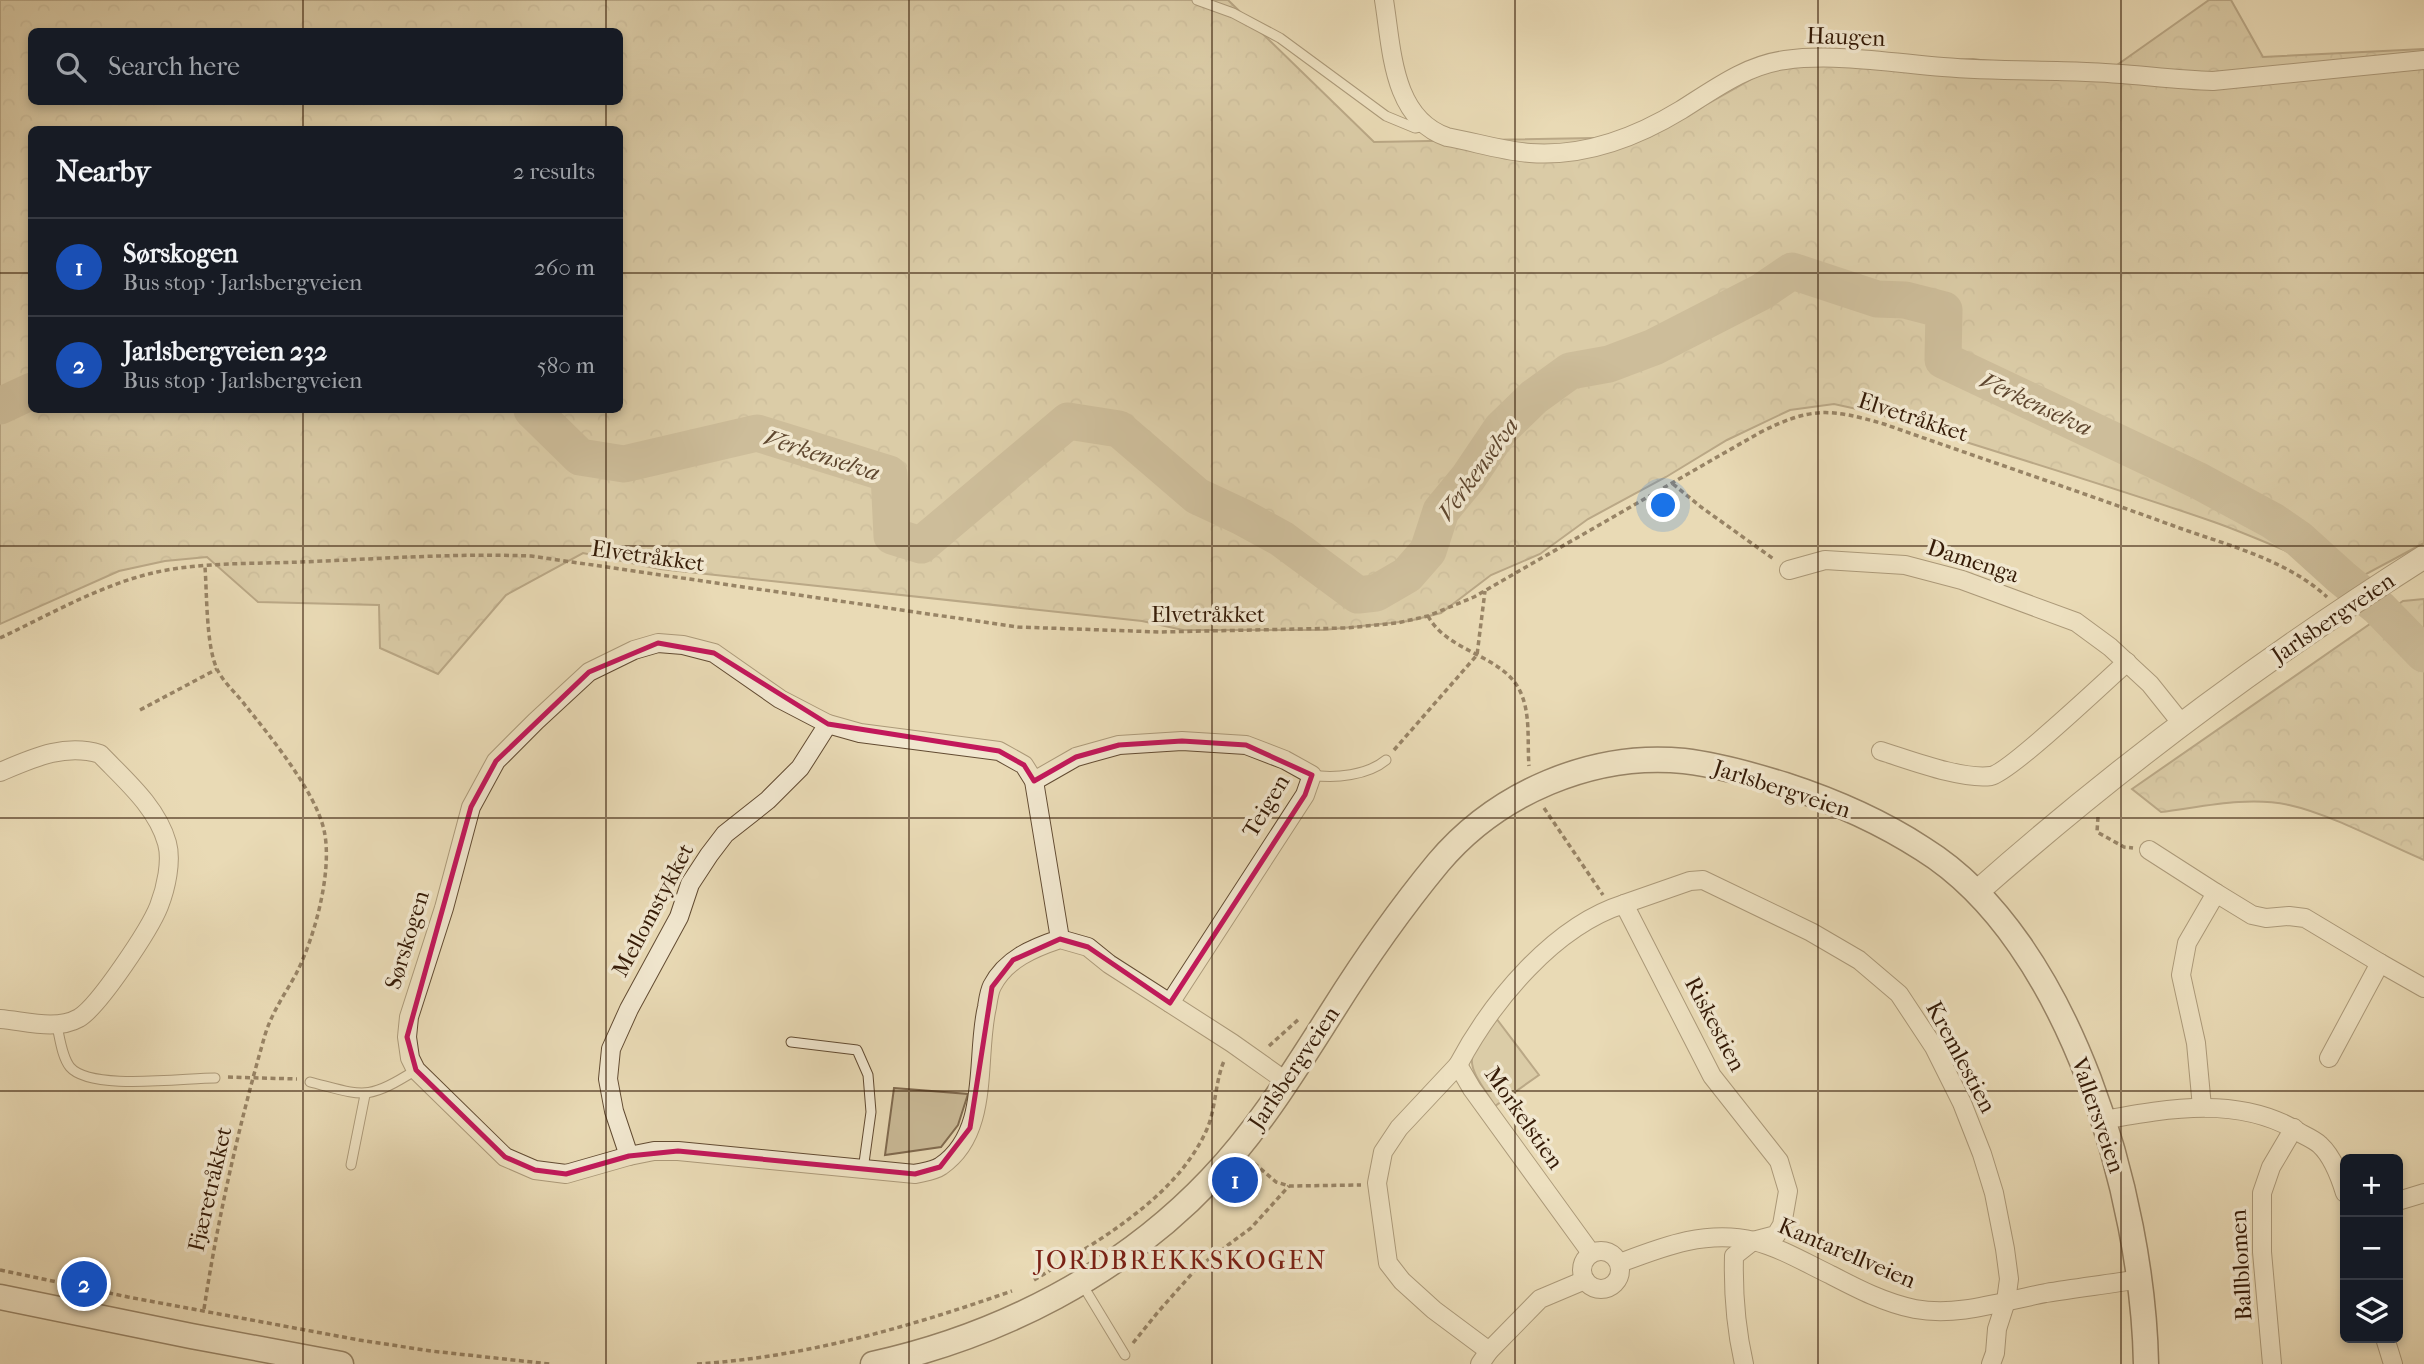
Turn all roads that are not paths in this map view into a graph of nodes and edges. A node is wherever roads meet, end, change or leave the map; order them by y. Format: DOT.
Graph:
graph roads {
  1 [pos="1197,0"];
  2 [pos="1384,0"];
  3 [pos="2424,60"];
  4 [pos="1427,126"];
  5 [pos="2424,557"];
  6 [pos="1788,570"];
  7 [pos="2127,662"];
  8 [pos="828,724"];
  9 [pos="2182,724"];
  10 [pos="1881,751"];
  11 [pos="1386,760"];
  12 [pos="0,772"];
  13 [pos="1312,775"];
  14 [pos="1034,781"];
  15 [pos="2149,850"];
  16 [pos="1978,891"];
  17 [pos="2216,893"];
  18 [pos="1618,906"];
  19 [pos="1060,939"];
  20 [pos="2380,963"];
  21 [pos="2424,988"];
  22 [pos="1170,1003"];
  23 [pos="0,1019"];
  24 [pos="57,1026"];
  25 [pos="791,1042"];
  26 [pos="2329,1058"];
  27 [pos="1458,1065"];
  28 [pos="416,1070"];
  29 [pos="215,1077"];
  30 [pos="310,1082"];
  31 [pos="1287,1082"];
  32 [pos="365,1095"];
  33 [pos="2202,1107"];
  34 [pos="2104,1121"];
  35 [pos="2294,1128"];
  36 [pos="629,1156"];
  37 [pos="351,1165"];
  38 [pos="863,1170"];
  39 [pos="2340,1177"];
  40 [pos="2424,1193"];
  41 [pos="2403,1199"];
  42 [pos="1753,1241"];
  43 [pos="1591,1253"];
  44 [pos="1620,1263"];
  45 [pos="1585,1279"];
  46 [pos="2140,1279"];
  47 [pos="1081,1283"];
  48 [pos="0,1297"];
  49 [pos="2006,1301"];
  50 [pos="2387,1343"];
  51 [pos="1125,1355"];
  52 [pos="1485,1358"];
  53 [pos="341,1364"];
  54 [pos="873,1364"];
  55 [pos="1744,1364"];
  56 [pos="1991,1364"];
  57 [pos="2146,1364"];
  58 [pos="2273,1364"];
  59 [pos="2393,1364"];
  1 -- 4 [label="lane"];
  2 -- 4 [label="street, Haugen"];
  3 -- 4 [label="street, Haugen"];
  5 -- 9 [label="street, Jarlsbergveien"];
  6 -- 7 [label="street, Damenga"];
  7 -- 9 [label="street, Damenga"];
  7 -- 10 [label="street"];
  8 -- 14 [label="street, Sørskogen"];
  8 -- 28 [label="street, Sørskogen"];
  8 -- 36 [label="street, Mellomstykket"];
  9 -- 16 [label="street, Jarlsbergveien"];
  11 -- 13 [label="lane"];
  12 -- 24 [label="street"];
  13 -- 14 [label="street, Teigen"];
  13 -- 22 [label="street, Teigen"];
  14 -- 19 [label="street"];
  15 -- 17 [label="street"];
  16 -- 31 [label="main road, Jarlsbergveien"];
  16 -- 34 [label="main road, Vallersveien"];
  17 -- 20 [label="street"];
  17 -- 33 [label="street"];
  18 -- 27 [label="street"];
  18 -- 42 [label="street, Riskestien"];
  18 -- 49 [label="street, Kremlestien"];
  19 -- 22 [label="street"];
  19 -- 38 [label="street"];
  20 -- 21 [label="street"];
  20 -- 26 [label="street"];
  22 -- 31 [label="street"];
  23 -- 24 [label="street"];
  24 -- 29 [label="lane"];
  25 -- 38 [label="lane"];
  27 -- 43 [label="street, Morkelstien"];
  27 -- 52 [label="street, Morkelstien"];
  28 -- 32 [label="lane"];
  28 -- 36 [label="street"];
  30 -- 32 [label="lane"];
  31 -- 47 [label="main road, Jarlsbergveien"];
  32 -- 37 [label="lane"];
  33 -- 34 [label="street"];
  33 -- 35 [label="street"];
  34 -- 46 [label="main road, Vallersveien"];
  35 -- 39 [label="street"];
  35 -- 58 [label="street, Ballblomen"];
  36 -- 38 [label="street"];
  40 -- 41 [label="street"];
  42 -- 44 [label="street, Kantarellveien"];
  42 -- 49 [label="street, Kantarellveien"];
  42 -- 55 [label="street, Riskestien"];
  43 -- 44 [label="street"];
  43 -- 45 [label="street"];
  44 -- 45 [label="street"];
  45 -- 52 [label="street"];
  46 -- 49 [label="street, Kantarellveien"];
  46 -- 57 [label="main road, Vallersveien"];
  47 -- 51 [label="lane"];
  47 -- 54 [label="main road, Jarlsbergveien"];
  48 -- 53 [label="main road"];
  49 -- 56 [label="street, Kremlestien"];
  50 -- 59 [label="street"];
}
